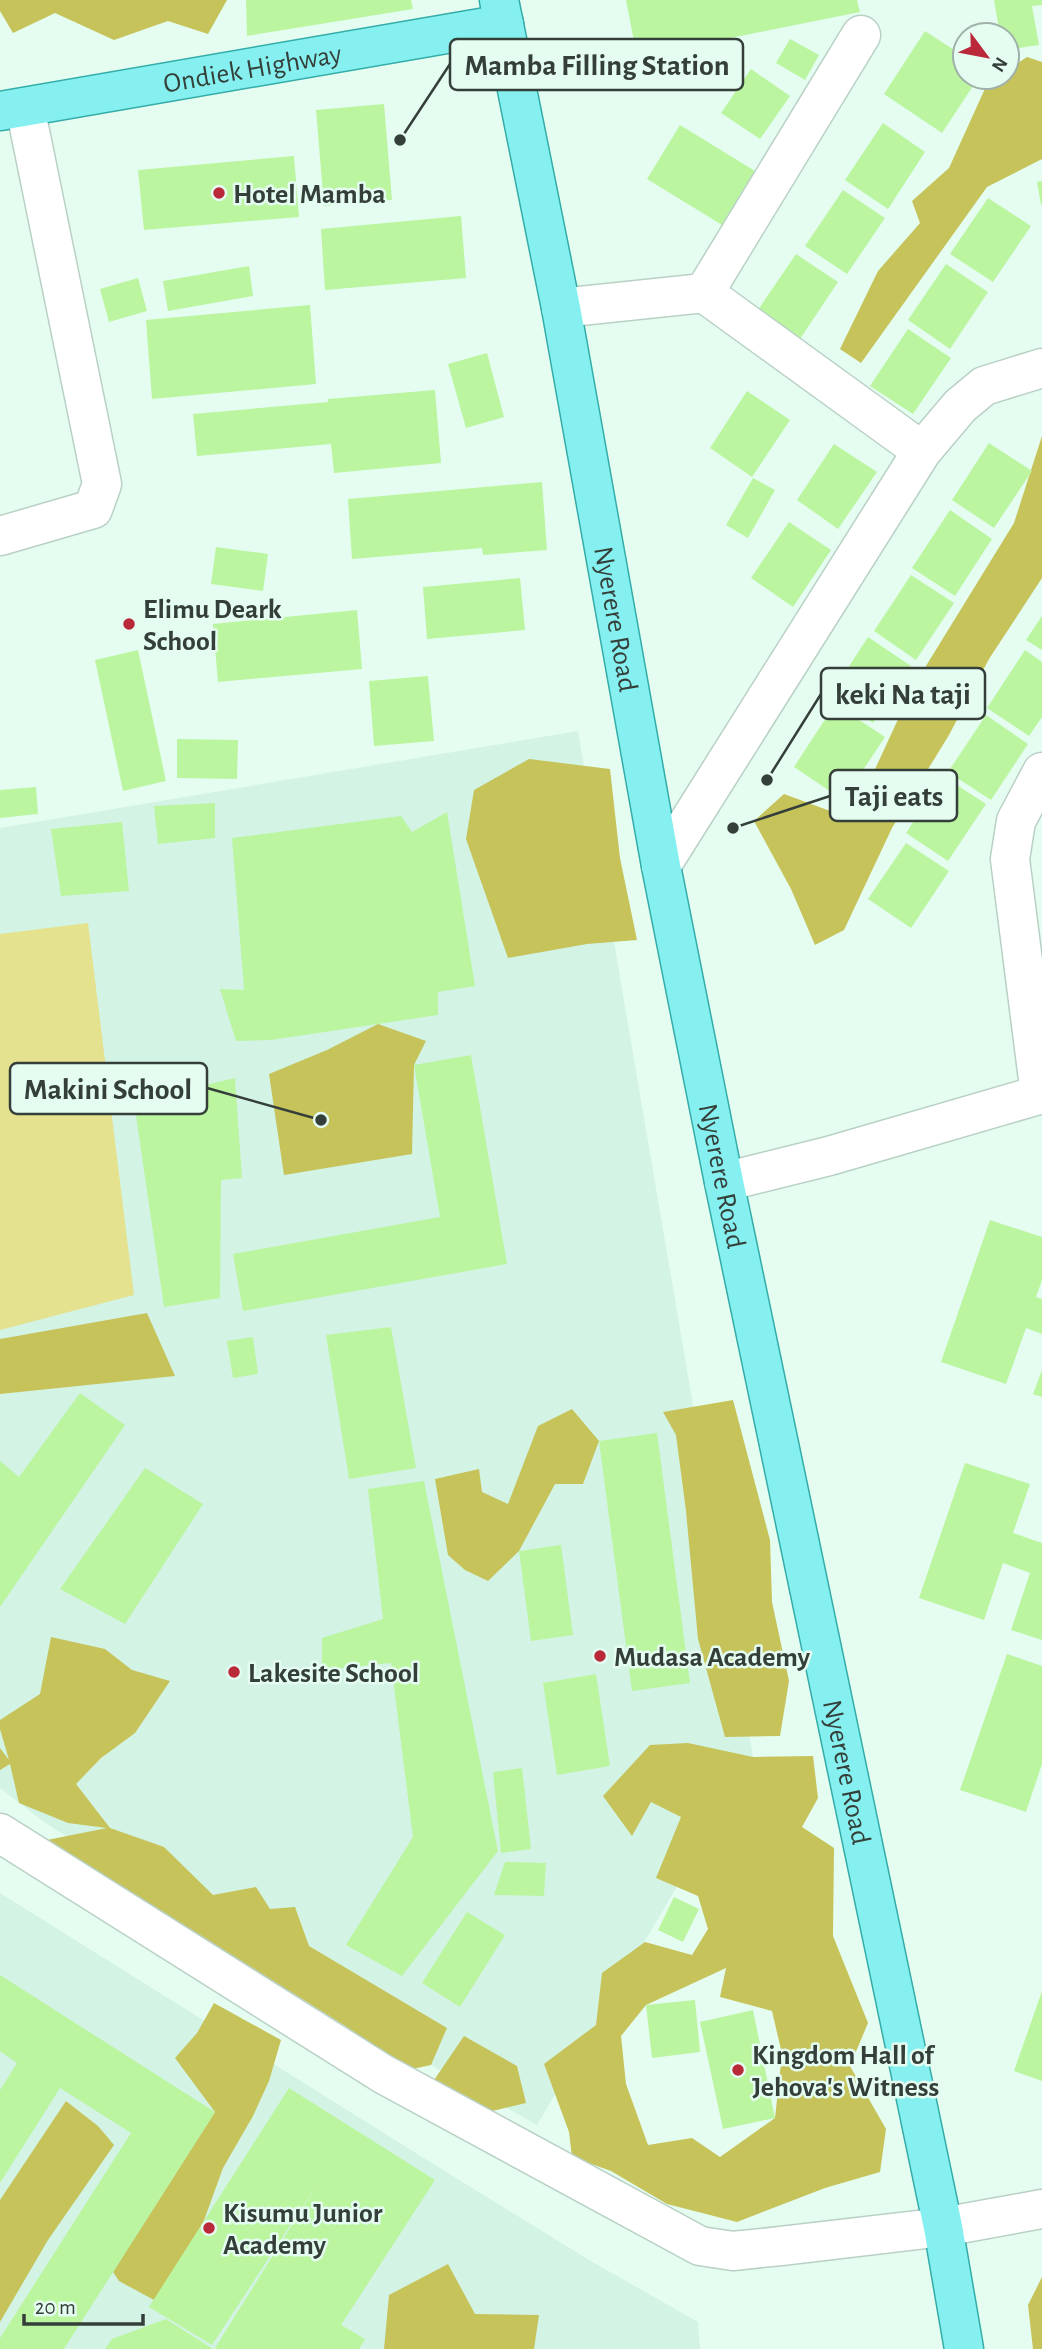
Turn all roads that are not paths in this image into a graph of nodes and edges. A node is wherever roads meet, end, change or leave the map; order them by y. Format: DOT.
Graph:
graph roads {
  1 [pos="502,12"];
  2 [pos="861,35"];
  3 [pos="12,109"];
  4 [pos="704,293"];
  5 [pos="561,308"];
  6 [pos="1042,368"];
  7 [pos="922,451"];
  8 [pos="0,536"];
  9 [pos="1042,772"];
  10 [pos="661,866"];
  11 [pos="1041,1094"];
  12 [pos="724,1182"];
  13 [pos="0,1833"];
  14 [pos="1042,2209"];
  15 [pos="943,2227"];
  16 [pos="964,2349"];
  1 -- 3 [label="main road, Ondiek Highway"];
  1 -- 5 [label="main road, Nyerere Road"];
  2 -- 4 [label="street"];
  3 -- 8 [label="street"];
  4 -- 5 [label="street"];
  4 -- 7 [label="street"];
  5 -- 10 [label="main road, Nyerere Road"];
  6 -- 7 [label="street"];
  7 -- 10 [label="street"];
  9 -- 11 [label="street"];
  10 -- 12 [label="main road, Nyerere Road"];
  11 -- 12 [label="street"];
  12 -- 15 [label="main road, Nyerere Road"];
  13 -- 15 [label="street"];
  14 -- 15 [label="street"];
  15 -- 16 [label="main road, Nyerere Road"];
}
